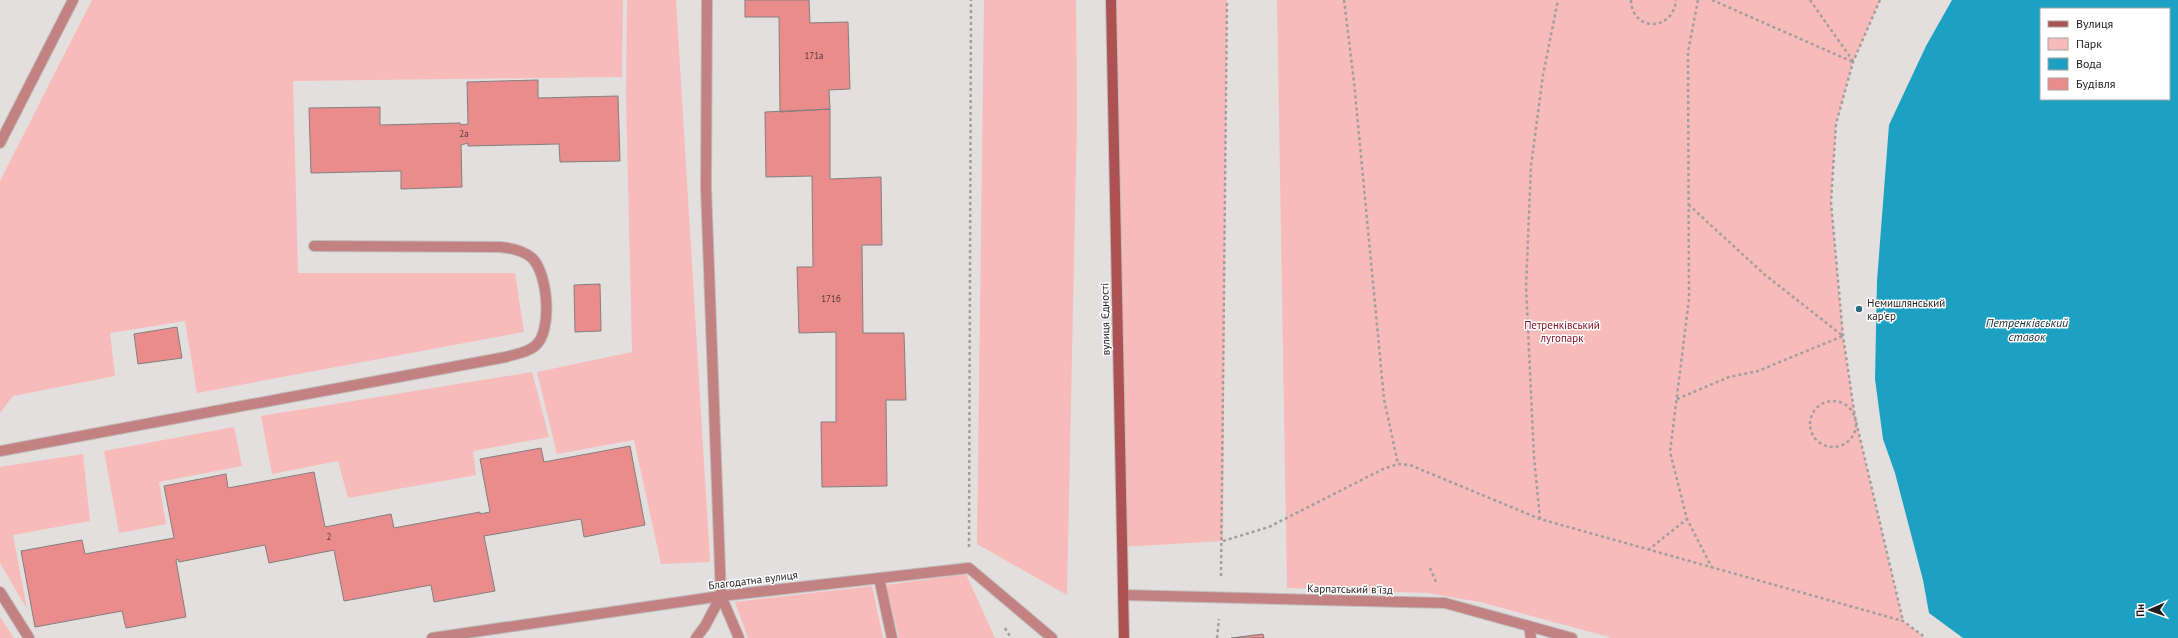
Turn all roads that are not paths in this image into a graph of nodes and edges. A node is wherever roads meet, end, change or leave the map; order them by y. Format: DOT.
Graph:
graph roads {
  1 [pos="73,0"];
  2 [pos="708,0"];
  3 [pos="1111,0"];
  4 [pos="0,143"];
  5 [pos="314,246"];
  6 [pos="0,451"];
  7 [pos="880,578"];
  8 [pos="0,592"];
  9 [pos="1123,595"];
  10 [pos="721,596"];
  11 [pos="1529,626"];
  12 [pos="29,638"];
  13 [pos="432,638"];
  14 [pos="696,638"];
  15 [pos="738,638"];
  16 [pos="892,638"];
  17 [pos="1052,638"];
  18 [pos="1124,638"];
  19 [pos="1531,638"];
  20 [pos="1572,638"];
  1 -- 4 [label="street"];
  2 -- 10 [label="street"];
  3 -- 9 [label="street, вулиця Єдності"];
  5 -- 6 [label="street"];
  7 -- 10 [label="street, Благодатна вулиця"];
  7 -- 16 [label="street"];
  7 -- 17 [label="street, Благодатна вулиця"];
  8 -- 12 [label="street"];
  9 -- 11 [label="street, Карпатський в'їзд"];
  9 -- 18 [label="street, вулиця Єдності"];
  10 -- 13 [label="street, Благодатна вулиця"];
  10 -- 14 [label="street"];
  10 -- 15 [label="street"];
  11 -- 19 [label="street"];
  11 -- 20 [label="street, Карпатський в'їзд"];
}
